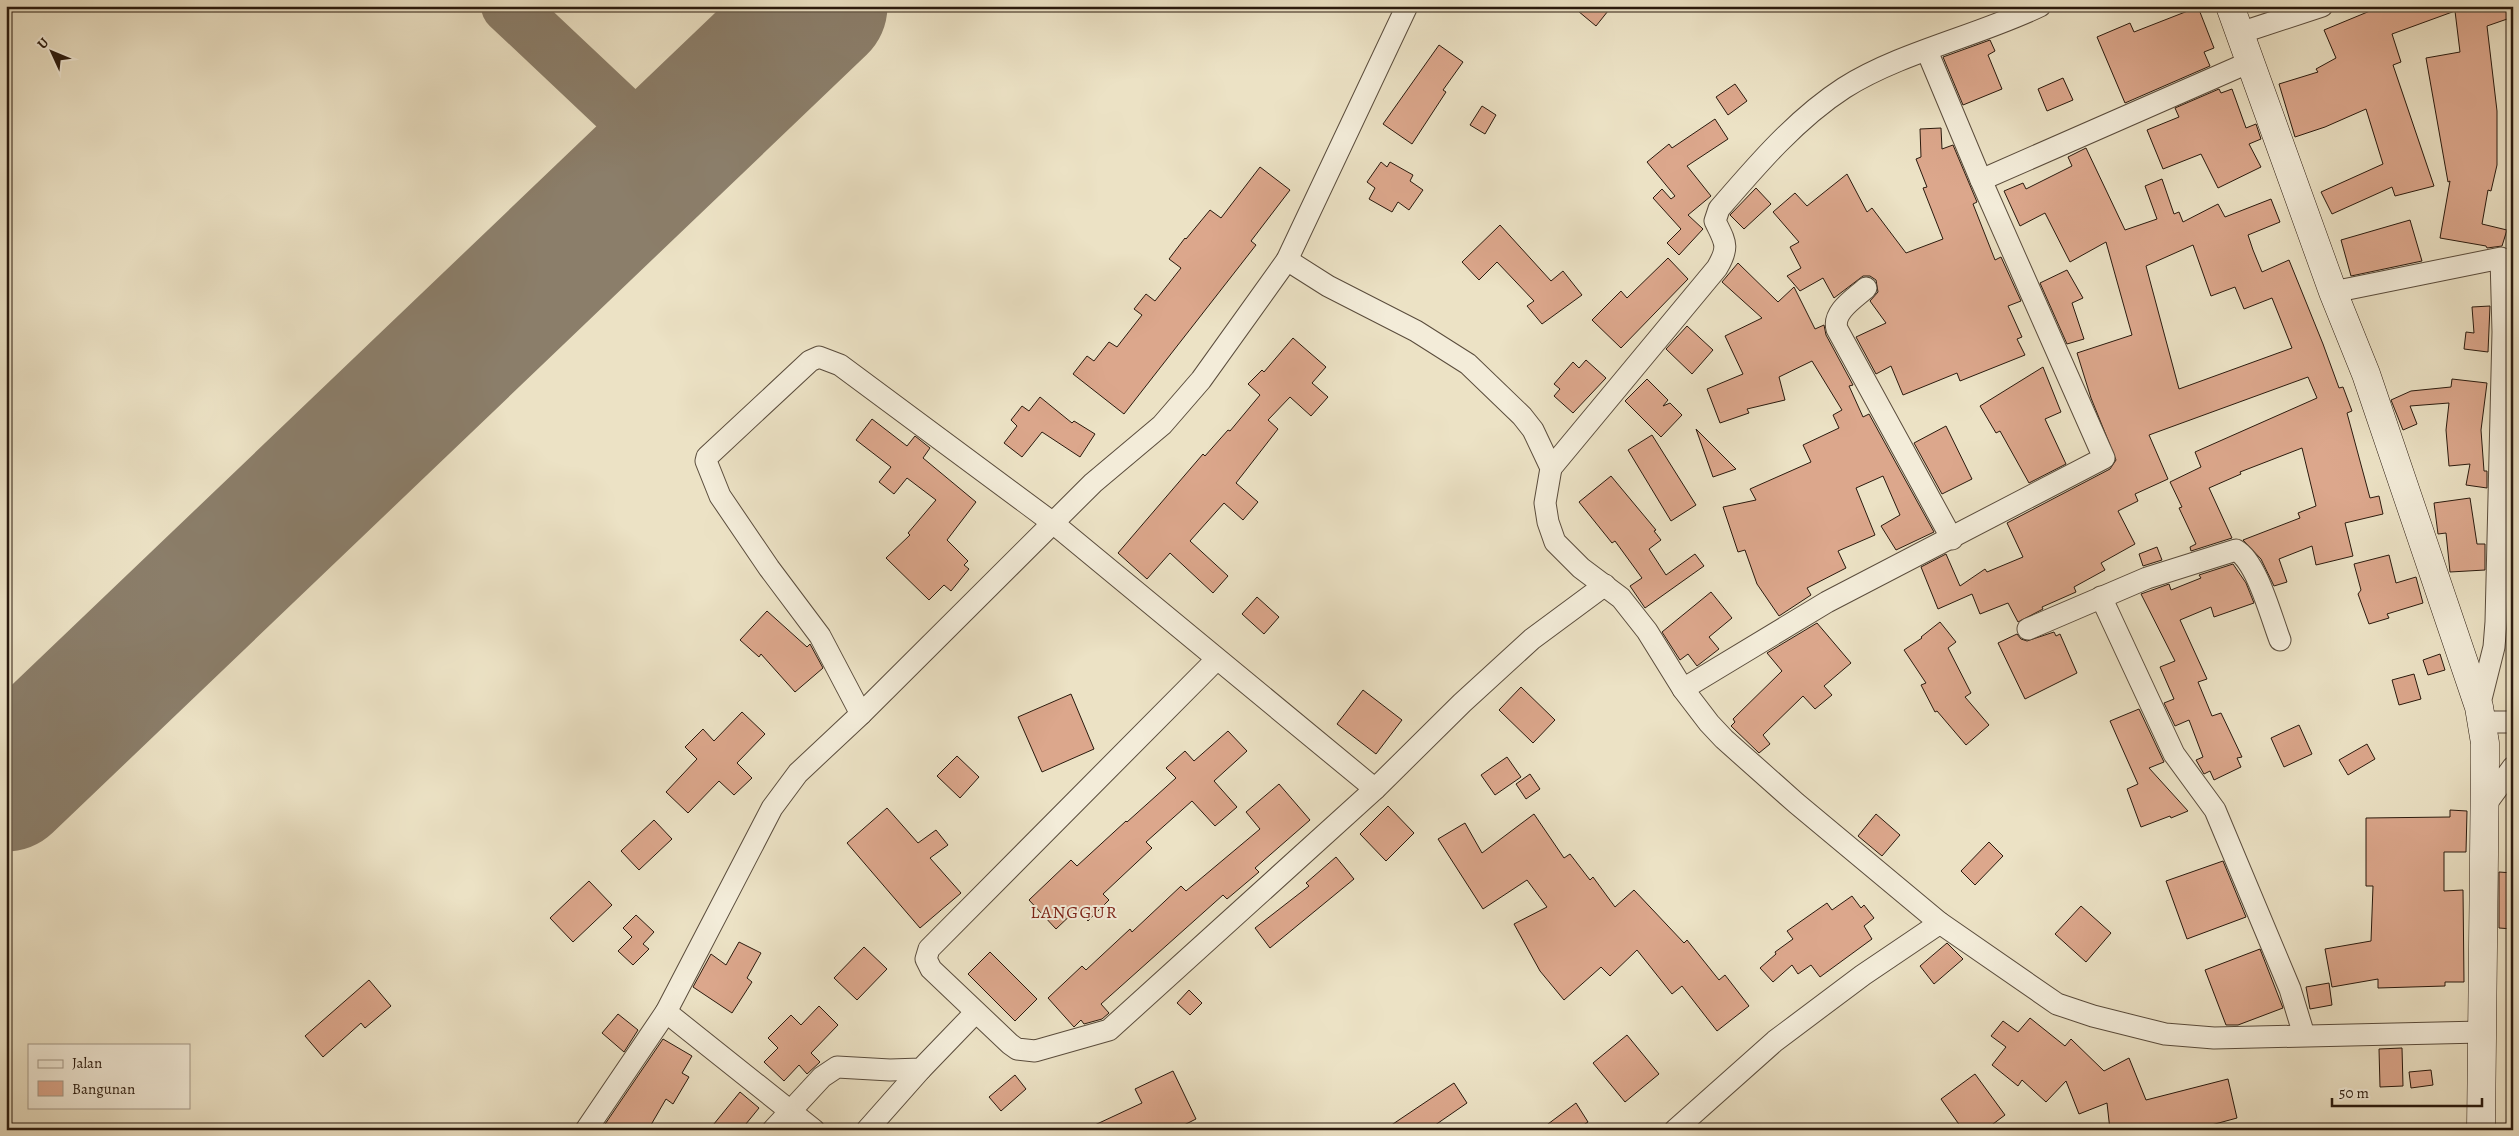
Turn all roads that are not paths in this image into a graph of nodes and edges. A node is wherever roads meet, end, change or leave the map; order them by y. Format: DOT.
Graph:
graph roads {
  1 [pos="1407,6"];
  2 [pos="2040,6"];
  3 [pos="2230,6"];
  4 [pos="2322,6"];
  5 [pos="2240,33"];
  6 [pos="1927,51"];
  7 [pos="2250,62"];
  8 [pos="1980,180"];
  9 [pos="2507,257"];
  10 [pos="1287,260"];
  11 [pos="1866,288"];
  12 [pos="2333,292"];
  13 [pos="1551,468"];
  14 [pos="1053,523"];
  15 [pos="1952,539"];
  16 [pos="1605,585"];
  17 [pos="2101,597"];
  18 [pos="2028,629"];
  19 [pos="2280,640"];
  20 [pos="1216,660"];
  21 [pos="1683,689"];
  22 [pos="861,714"];
  23 [pos="2480,715"];
  24 [pos="2513,722"];
  25 [pos="2513,767"];
  26 [pos="1375,789"];
  27 [pos="2483,808"];
  28 [pos="1940,923"];
  29 [pos="666,1012"];
  30 [pos="975,1014"];
  31 [pos="2480,1032"];
  32 [pos="2304,1035"];
  33 [pos="921,1069"];
  34 [pos="790,1111"];
  35 [pos="1678,1129"];
  36 [pos="586,1130"];
  37 [pos="773,1130"];
  38 [pos="814,1130"];
  39 [pos="867,1130"];
  40 [pos="2481,1130"];
  1 -- 10 [label="street"];
  2 -- 6 [label="street"];
  3 -- 5 [label="street"];
  4 -- 5 [label="street"];
  5 -- 7 [label="street"];
  6 -- 8 [label="street"];
  6 -- 13 [label="street"];
  7 -- 8 [label="street"];
  7 -- 12 [label="street"];
  8 -- 15 [label="street"];
  9 -- 12 [label="street"];
  9 -- 23 [label="street"];
  10 -- 13 [label="street"];
  10 -- 14 [label="street"];
  11 -- 15 [label="street"];
  12 -- 23 [label="street"];
  13 -- 16 [label="street"];
  14 -- 20 [label="street"];
  14 -- 22 [label="street"];
  14 -- 22 [label="street"];
  15 -- 21 [label="street"];
  16 -- 21 [label="street"];
  16 -- 26 [label="street"];
  17 -- 18 [label="street"];
  17 -- 19 [label="street"];
  17 -- 32 [label="street"];
  20 -- 26 [label="street"];
  20 -- 30 [label="street"];
  21 -- 28 [label="street"];
  22 -- 29 [label="street"];
  23 -- 24 [label="street"];
  23 -- 27 [label="street"];
  25 -- 27 [label="street"];
  26 -- 30 [label="street"];
  27 -- 31 [label="street"];
  28 -- 32 [label="street"];
  28 -- 35 [label="street"];
  29 -- 34 [label="street"];
  29 -- 36 [label="street"];
  30 -- 33 [label="street"];
  31 -- 32 [label="street"];
  31 -- 40 [label="street"];
  33 -- 34 [label="street"];
  33 -- 39 [label="street"];
  34 -- 37 [label="street"];
  34 -- 38 [label="street"];
}
